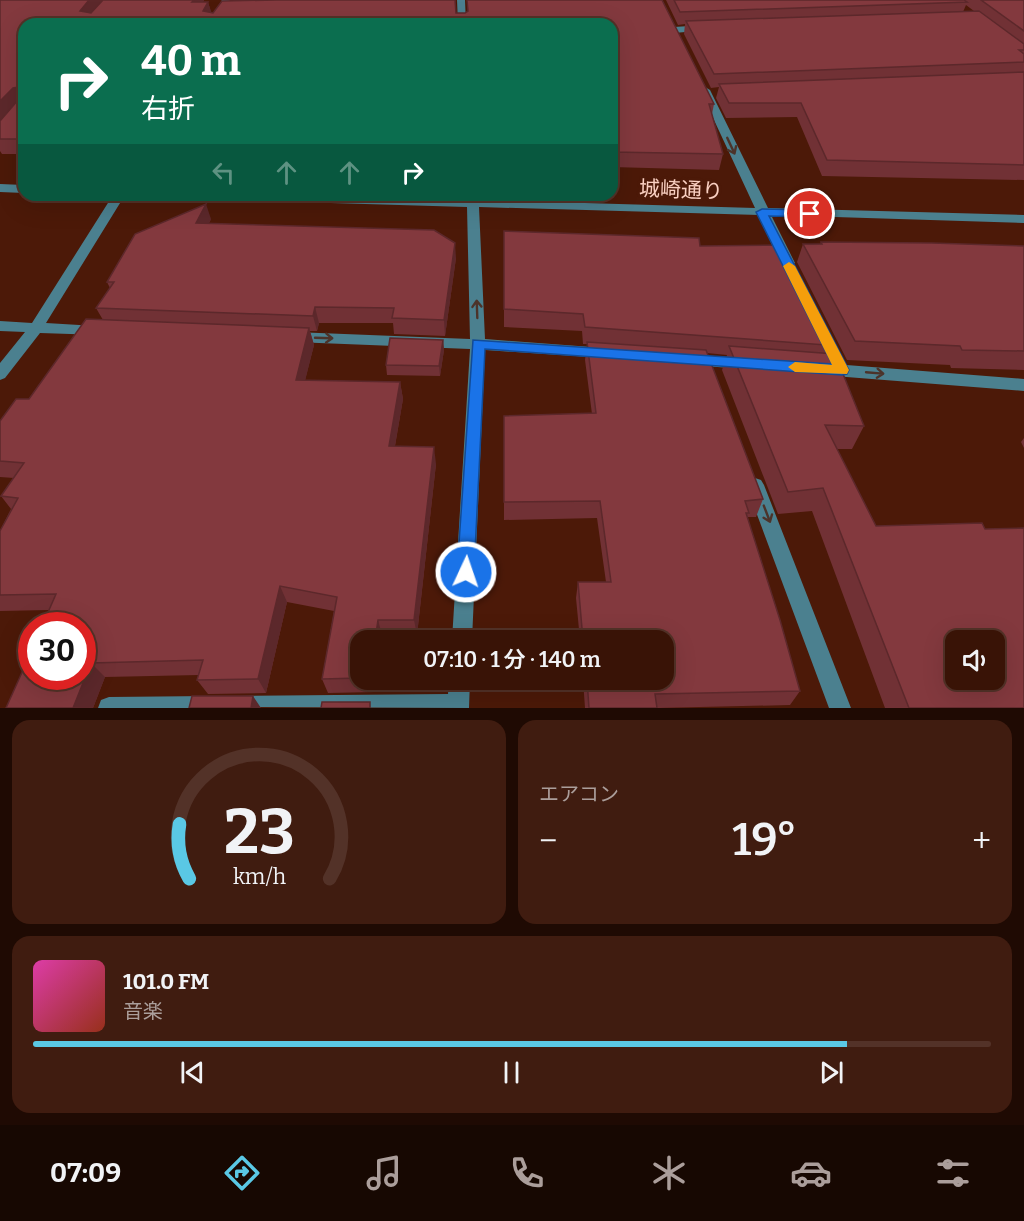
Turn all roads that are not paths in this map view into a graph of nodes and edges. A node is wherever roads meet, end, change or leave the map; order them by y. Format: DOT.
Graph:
graph roads {
  1 [pos="226,0"];
  2 [pos="461,0"];
  3 [pos="216,18"];
  4 [pos="462,18"];
  5 [pos="669,20"];
  6 [pos="720,28"];
  7 [pos="674,30"];
  8 [pos="680,40"];
  9 [pos="709,89"];
  10 [pos="0,188"];
  11 [pos="18,189"];
  12 [pos="114,201"];
  13 [pos="473,201"];
  14 [pos="517,201"];
  15 [pos="762,212"];
  16 [pos="1024,219"];
  17 [pos="794,275"];
  18 [pos="0,326"];
  19 [pos="34,329"];
  20 [pos="106,331"];
  21 [pos="274,337"];
  22 [pos="478,344"];
  23 [pos="621,355"];
  24 [pos="676,359"];
  25 [pos="708,362"];
  26 [pos="753,364"];
  27 [pos="808,368"];
  28 [pos="0,374"];
  29 [pos="717,384"];
  30 [pos="1024,385"];
  31 [pos="751,473"];
  32 [pos="463,630"];
  33 [pos="459,690"];
  34 [pos="458,706"];
  35 [pos="109,708"];
  36 [pos="840,708"];
  1 -- 3 [label="street"];
  2 -- 4 [label="street"];
  5 -- 7 [label="street"];
  6 -- 7 [label="street"];
  7 -- 8 [label="street"];
  9 -- 15 [label="street, one-way"];
  10 -- 11 [label="street"];
  12 -- 19 [label="street"];
  22 -- 13 [label="street, one-way"];
  14 -- 15 [label="street, 城崎通り"];
  15 -- 16 [label="street, 城崎通り"];
  15 -- 17 [label="street"];
  18 -- 19 [label="street"];
  19 -- 20 [label="street"];
  19 -- 28 [label="street"];
  21 -- 22 [label="street, one-way"];
  22 -- 23 [label="street"];
  22 -- 32 [label="street"];
  24 -- 25 [label="street"];
  25 -- 26 [label="street"];
  25 -- 29 [label="street"];
  27 -- 30 [label="street, one-way"];
  31 -- 36 [label="street, one-way"];
  33 -- 34 [label="street"];
  34 -- 35 [label="street"];
}
